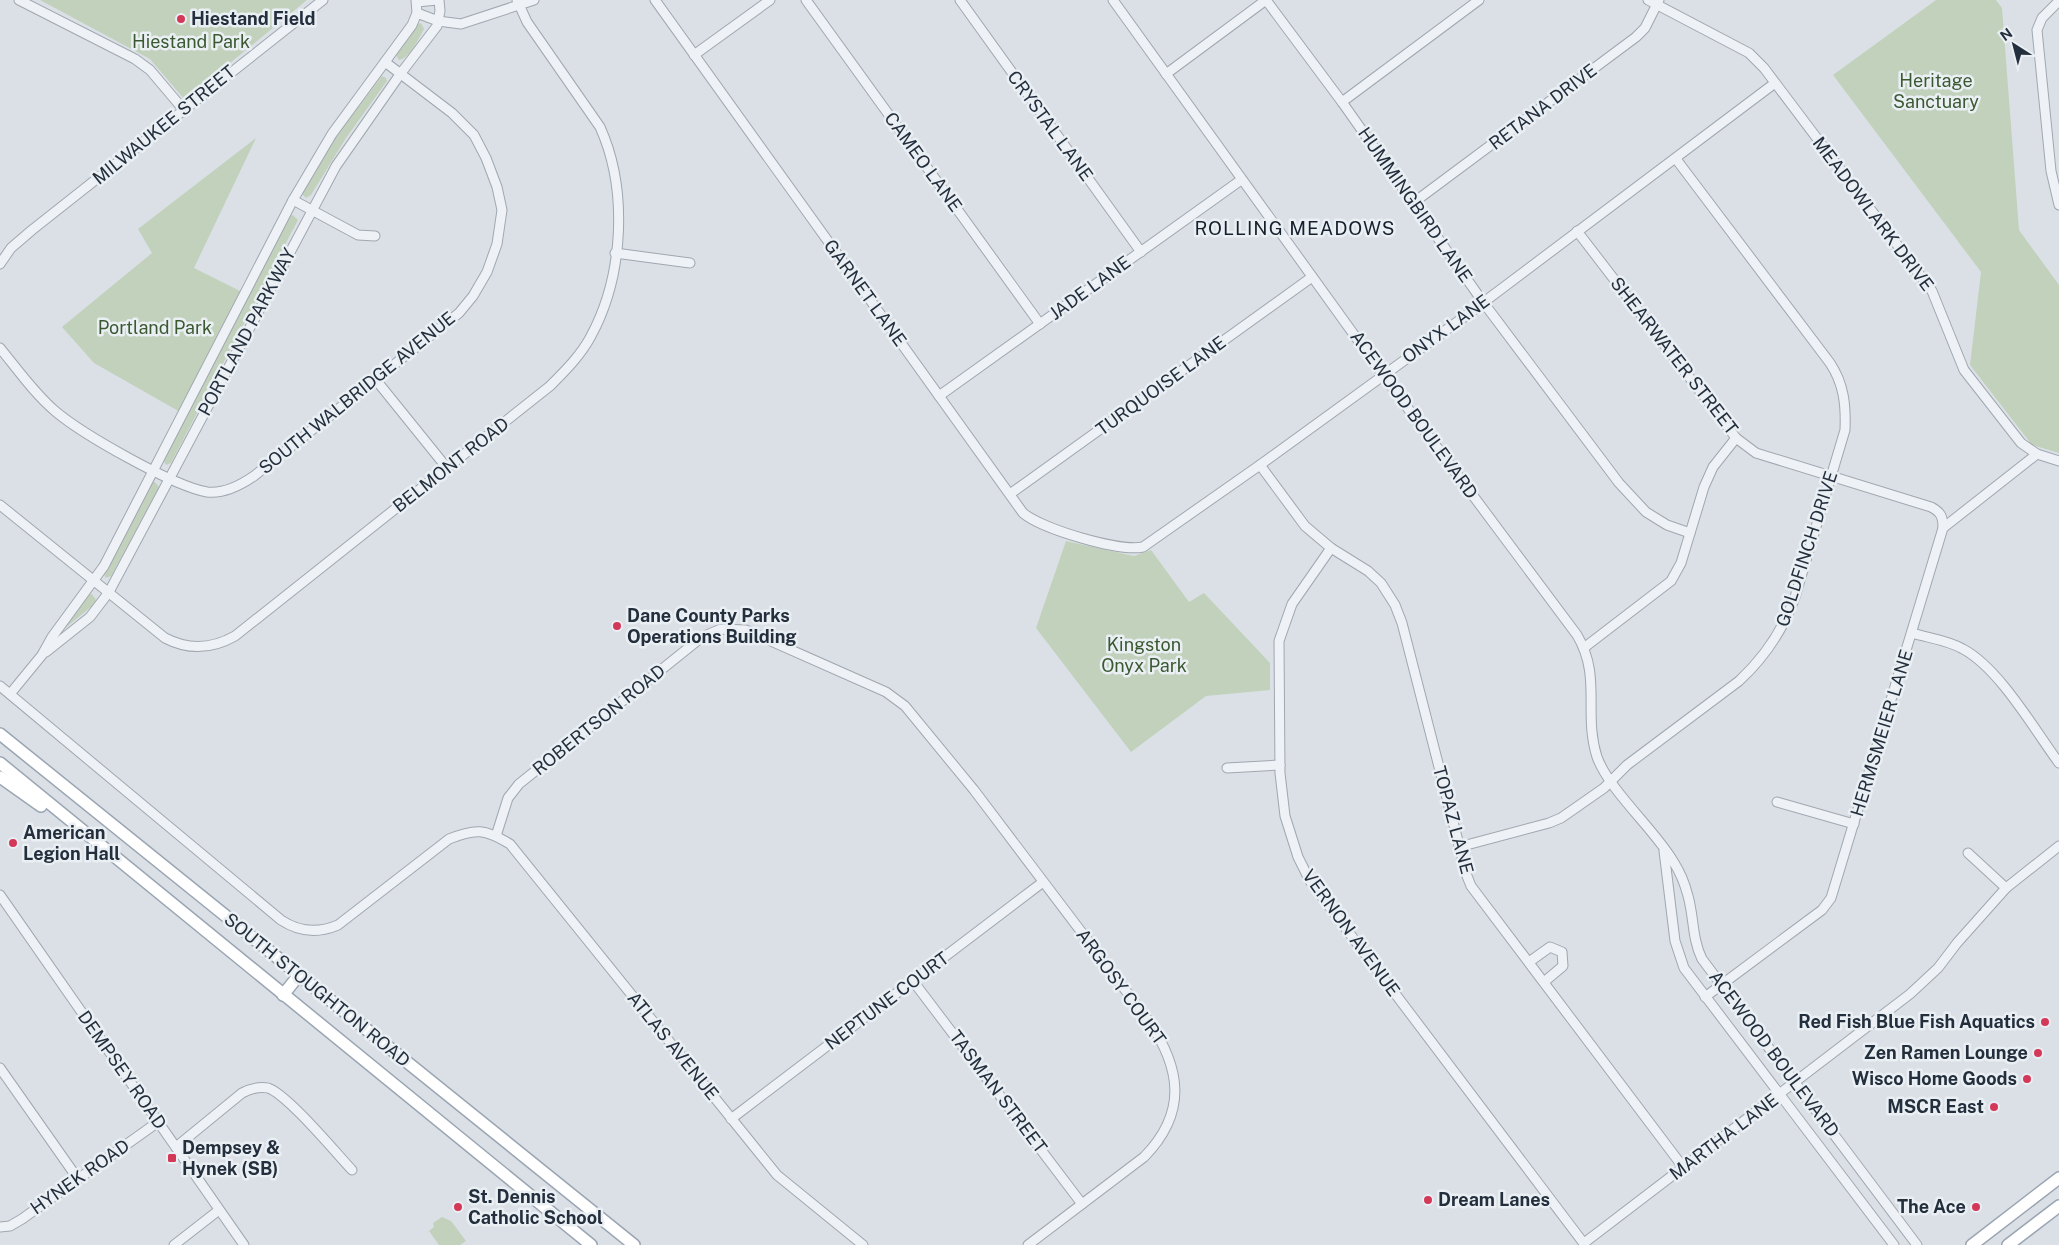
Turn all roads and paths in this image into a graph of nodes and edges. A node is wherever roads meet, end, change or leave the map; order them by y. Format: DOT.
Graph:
graph roads {
  1 [pos="19,0"];
  2 [pos="438,0"];
  3 [pos="534,0"];
  4 [pos="655,0"];
  5 [pos="770,0"];
  6 [pos="806,0"];
  7 [pos="960,0"];
  8 [pos="1113,0"];
  9 [pos="1266,0"];
  10 [pos="1479,0"];
  11 [pos="320,1"];
  12 [pos="416,1"];
  13 [pos="2059,1"];
  14 [pos="1654,2"];
  15 [pos="518,3"];
  16 [pos="417,13"];
  17 [pos="438,22"];
  18 [pos="694,55"];
  19 [pos="385,62"];
  20 [pos="401,73"];
  21 [pos="1166,74"];
  22 [pos="1775,83"];
  23 [pos="1342,102"];
  24 [pos="183,109"];
  25 [pos="1676,158"];
  26 [pos="1241,180"];
  27 [pos="293,200"];
  28 [pos="1414,203"];
  29 [pos="2059,205"];
  30 [pos="310,210"];
  31 [pos="1577,231"];
  32 [pos="375,236"];
  33 [pos="11,248"];
  34 [pos="1140,252"];
  35 [pos="615,253"];
  36 [pos="0,254"];
  37 [pos="690,263"];
  38 [pos="0,264"];
  39 [pos="1312,277"];
  40 [pos="1482,302"];
  41 [pos="1040,324"];
  42 [pos="0,348"];
  43 [pos="1383,375"];
  44 [pos="376,380"];
  45 [pos="939,396"];
  46 [pos="1736,438"];
  47 [pos="2036,454"];
  48 [pos="2059,460"];
  49 [pos="1260,465"];
  50 [pos="446,468"];
  51 [pos="153,470"];
  52 [pos="1831,477"];
  53 [pos="170,478"];
  54 [pos="1010,494"];
  55 [pos="0,505"];
  56 [pos="1943,528"];
  57 [pos="1690,534"];
  58 [pos="1105,543"];
  59 [pos="1332,548"];
  60 [pos="94,581"];
  61 [pos="109,592"];
  62 [pos="1912,633"];
  63 [pos="1585,647"];
  64 [pos="42,655"];
  65 [pos="0,686"];
  66 [pos="10,694"];
  67 [pos="0,732"];
  68 [pos="0,763"];
  69 [pos="2059,763"];
  70 [pos="1280,765"];
  71 [pos="1227,768"];
  72 [pos="0,777"];
  73 [pos="1611,780"];
  74 [pos="1777,802"];
  75 [pos="1854,824"];
  76 [pos="496,836"];
  77 [pos="2059,846"];
  78 [pos="1459,847"];
  79 [pos="1663,848"];
  80 [pos="1968,853"];
  81 [pos="123,865"];
  82 [pos="1043,882"];
  83 [pos="2006,888"];
  84 [pos="1,899"];
  85 [pos="1529,962"];
  86 [pos="299,975"];
  87 [pos="913,981"];
  88 [pos="1544,982"];
  89 [pos="1721,985"];
  90 [pos="283,995"];
  91 [pos="1705,997"];
  92 [pos="0,1068"];
  93 [pos="1796,1083"];
  94 [pos="1779,1096"];
  95 [pos="731,1119"];
  96 [pos="158,1122"];
  97 [pos="176,1147"];
  98 [pos="1684,1167"];
  99 [pos="352,1170"];
  100 [pos="2059,1178"];
  101 [pos="78,1179"];
  102 [pos="1082,1204"];
  103 [pos="2059,1206"];
  104 [pos="219,1210"];
  105 [pos="0,1227"];
  106 [pos="1584,1244"];
  107 [pos="174,1245"];
  108 [pos="244,1245"];
  109 [pos="591,1245"];
  110 [pos="634,1245"];
  111 [pos="863,1245"];
  112 [pos="1028,1245"];
  113 [pos="1894,1245"];
  114 [pos="1917,1245"];
  115 [pos="1972,1245"];
  116 [pos="2008,1245"];
  1 -- 24 [label="street"];
  2 -- 12 [label="street"];
  2 -- 17 [label="street"];
  3 -- 15 [label="street"];
  4 -- 18 [label="street, GARNET LANE"];
  5 -- 18 [label="street"];
  6 -- 41 [label="street, CAMEO LANE"];
  7 -- 34 [label="street, CRYSTAL LANE"];
  8 -- 21 [label="street, ACEWOOD BOULEVARD"];
  9 -- 21 [label="street"];
  9 -- 23 [label="street, HUMMINGBIRD LANE"];
  10 -- 23 [label="street"];
  11 -- 24 [label="street, MILWAUKEE STREET"];
  12 -- 16 [label="street, PORTLAND PARKWAY"];
  13 -- 29 [label="street"];
  14 -- 22 [label="street, MEADOWLARK DRIVE"];
  14 -- 28 [label="street, RETANA DRIVE"];
  15 -- 17 [label="street"];
  15 -- 35 [label="street, BELMONT ROAD"];
  16 -- 17 [label="street"];
  16 -- 19 [label="street, PORTLAND PARKWAY"];
  17 -- 20 [label="street, PORTLAND PARKWAY"];
  18 -- 45 [label="street, GARNET LANE"];
  19 -- 20 [label="street, SOUTH WALBRIDGE AVENUE"];
  19 -- 27 [label="street, PORTLAND PARKWAY"];
  20 -- 30 [label="street, PORTLAND PARKWAY"];
  20 -- 44 [label="street, SOUTH WALBRIDGE AVENUE"];
  21 -- 26 [label="street, ACEWOOD BOULEVARD"];
  22 -- 25 [label="street, ONYX LANE"];
  22 -- 47 [label="street, MEADOWLARK DRIVE"];
  23 -- 28 [label="street, HUMMINGBIRD LANE"];
  24 -- 33 [label="street, MILWAUKEE STREET"];
  25 -- 31 [label="street, ONYX LANE"];
  25 -- 52 [label="street, GOLDFINCH DRIVE"];
  26 -- 34 [label="street, JADE LANE"];
  26 -- 39 [label="street, ACEWOOD BOULEVARD"];
  27 -- 30 [label="street"];
  27 -- 51 [label="street, PORTLAND PARKWAY"];
  28 -- 40 [label="street, HUMMINGBIRD LANE"];
  30 -- 32 [label="street"];
  30 -- 53 [label="street, PORTLAND PARKWAY"];
  31 -- 40 [label="street, ONYX LANE"];
  31 -- 46 [label="street, SHEARWATER STREET"];
  33 -- 36 [label="street, MILWAUKEE STREET"];
  33 -- 38 [label="street, MILWAUKEE STREET"];
  34 -- 41 [label="street, JADE LANE"];
  35 -- 37 [label="street"];
  35 -- 50 [label="street, BELMONT ROAD"];
  39 -- 43 [label="street, ACEWOOD BOULEVARD"];
  39 -- 54 [label="street, TURQUOISE LANE"];
  40 -- 43 [label="street, ONYX LANE"];
  40 -- 57 [label="street, HUMMINGBIRD LANE"];
  41 -- 45 [label="street, JADE LANE"];
  42 -- 51 [label="street, SOUTH WALBRIDGE AVENUE"];
  43 -- 49 [label="street, ONYX LANE"];
  43 -- 63 [label="street, ACEWOOD BOULEVARD"];
  44 -- 50 [label="street"];
  44 -- 53 [label="street, SOUTH WALBRIDGE AVENUE"];
  45 -- 54 [label="street, GARNET LANE"];
  46 -- 52 [label="street, SHEARWATER STREET"];
  46 -- 57 [label="street"];
  47 -- 48 [label="street, MEADOWLARK DRIVE"];
  47 -- 56 [label="street"];
  49 -- 58 [label="street, ONYX LANE"];
  49 -- 59 [label="street, TOPAZ LANE"];
  50 -- 61 [label="street, BELMONT ROAD"];
  51 -- 53 [label="street, SOUTH WALBRIDGE AVENUE"];
  51 -- 60 [label="street, PORTLAND PARKWAY"];
  52 -- 56 [label="street, SHEARWATER STREET"];
  52 -- 73 [label="street, GOLDFINCH DRIVE"];
  53 -- 61 [label="street, PORTLAND PARKWAY"];
  54 -- 58 [label="street, GARNET LANE"];
  55 -- 60 [label="street, BELMONT ROAD"];
  56 -- 62 [label="street, HERMSMEIER LANE"];
  57 -- 63 [label="street"];
  59 -- 70 [label="street, VERNON AVENUE"];
  59 -- 78 [label="street, TOPAZ LANE"];
  60 -- 61 [label="street, BELMONT ROAD"];
  60 -- 64 [label="street, PORTLAND PARKWAY"];
  61 -- 64 [label="street, PORTLAND PARKWAY"];
  62 -- 69 [label="street"];
  62 -- 75 [label="street, HERMSMEIER LANE"];
  63 -- 73 [label="street, ACEWOOD BOULEVARD"];
  64 -- 66 [label="street, PORTLAND PARKWAY"];
  65 -- 66 [label="street"];
  66 -- 76 [label="street"];
  67 -- 86 [label="main road, SOUTH STOUGHTON ROAD"];
  68 -- 81 [label="main road, SOUTH STOUGHTON ROAD"];
  70 -- 71 [label="street"];
  70 -- 106 [label="street, VERNON AVENUE"];
  72 -- 81 [label="main road"];
  73 -- 78 [label="street, GOLDFINCH DRIVE"];
  73 -- 79 [label="street, ACEWOOD BOULEVARD"];
  74 -- 75 [label="street"];
  75 -- 89 [label="street, HERMSMEIER LANE"];
  76 -- 82 [label="street, ROBERTSON ROAD"];
  76 -- 95 [label="street, ATLAS AVENUE"];
  77 -- 83 [label="street, MARTHA LANE"];
  78 -- 85 [label="street, TOPAZ LANE"];
  79 -- 89 [label="street, ACEWOOD BOULEVARD"];
  79 -- 91 [label="street, ACEWOOD BOULEVARD"];
  80 -- 83 [label="street"];
  81 -- 90 [label="main road, SOUTH STOUGHTON ROAD"];
  82 -- 87 [label="street, NEPTUNE COURT"];
  82 -- 102 [label="street, ARGOSY COURT"];
  83 -- 93 [label="street, MARTHA LANE"];
  84 -- 96 [label="street, DEMPSEY ROAD"];
  85 -- 88 [label="street, TOPAZ LANE"];
  85 -- 88 [label="street"];
  86 -- 90 [label="main road"];
  86 -- 110 [label="main road, SOUTH STOUGHTON ROAD"];
  87 -- 95 [label="street, NEPTUNE COURT"];
  87 -- 102 [label="street, TASMAN STREET"];
  88 -- 98 [label="street, TOPAZ LANE"];
  89 -- 91 [label="street, HERMSMEIER LANE"];
  89 -- 93 [label="street, ACEWOOD BOULEVARD"];
  90 -- 109 [label="main road, SOUTH STOUGHTON ROAD"];
  91 -- 94 [label="street, ACEWOOD BOULEVARD"];
  92 -- 101 [label="street"];
  93 -- 94 [label="street, MARTHA LANE"];
  93 -- 114 [label="street, ACEWOOD BOULEVARD"];
  94 -- 98 [label="street, MARTHA LANE"];
  94 -- 113 [label="street, ACEWOOD BOULEVARD"];
  95 -- 111 [label="street, ATLAS AVENUE"];
  96 -- 97 [label="street, DEMPSEY ROAD"];
  96 -- 101 [label="street, HYNEK ROAD"];
  97 -- 99 [label="street"];
  97 -- 104 [label="street, DEMPSEY ROAD"];
  98 -- 106 [label="street, MARTHA LANE"];
  100 -- 115 [label="main road"];
  101 -- 105 [label="street, HYNEK ROAD"];
  102 -- 112 [label="street, ARGOSY COURT"];
  103 -- 116 [label="main road"];
  104 -- 107 [label="street"];
  104 -- 108 [label="street, DEMPSEY ROAD"];
}
